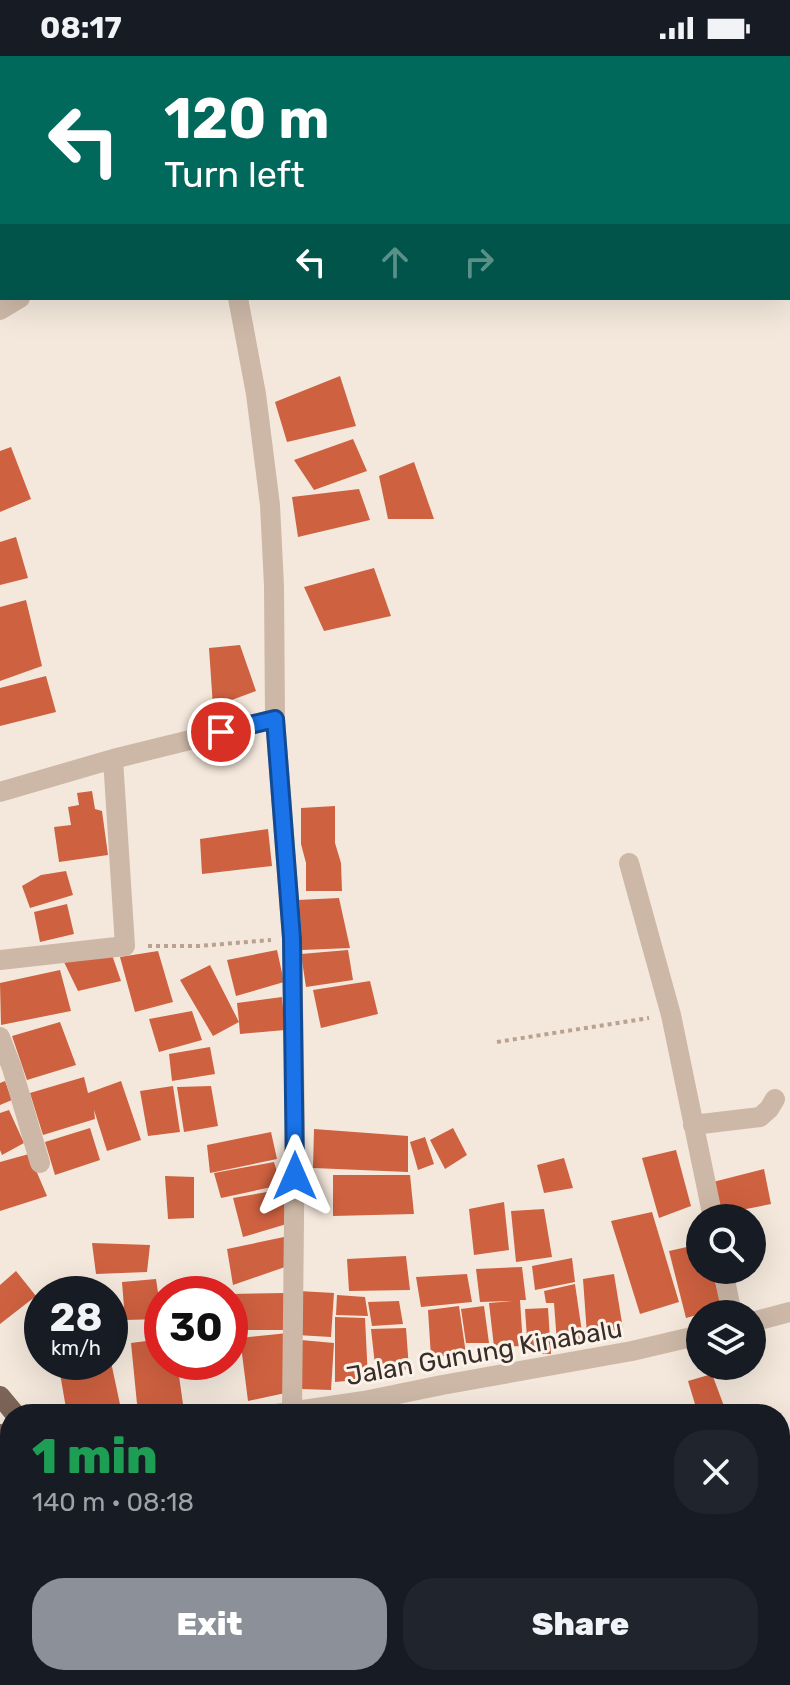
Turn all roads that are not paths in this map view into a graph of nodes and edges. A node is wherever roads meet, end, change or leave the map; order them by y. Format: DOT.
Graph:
graph roads {
  1 [pos="238,300"];
  2 [pos="275,719"];
  3 [pos="113,759"];
  4 [pos="0,792"];
  5 [pos="629,863"];
  6 [pos="0,960"];
  7 [pos="0,1037"];
  8 [pos="775,1099"];
  9 [pos="693,1125"];
  10 [pos="40,1163"];
  11 [pos="710,1204"];
  12 [pos="790,1312"];
  13 [pos="766,1318"];
  14 [pos="686,1338"];
  15 [pos="284,1404"];
  16 [pos="344,1404"];
  1 -- 2 [label="street"];
  2 -- 3 [label="street"];
  2 -- 15 [label="street"];
  3 -- 4 [label="street"];
  3 -- 6 [label="street"];
  5 -- 9 [label="street"];
  7 -- 10 [label="street"];
  8 -- 9 [label="street"];
  9 -- 11 [label="street"];
  12 -- 13 [label="street"];
  14 -- 16 [label="street, Jalan Gunung Kinabalu"];
}
